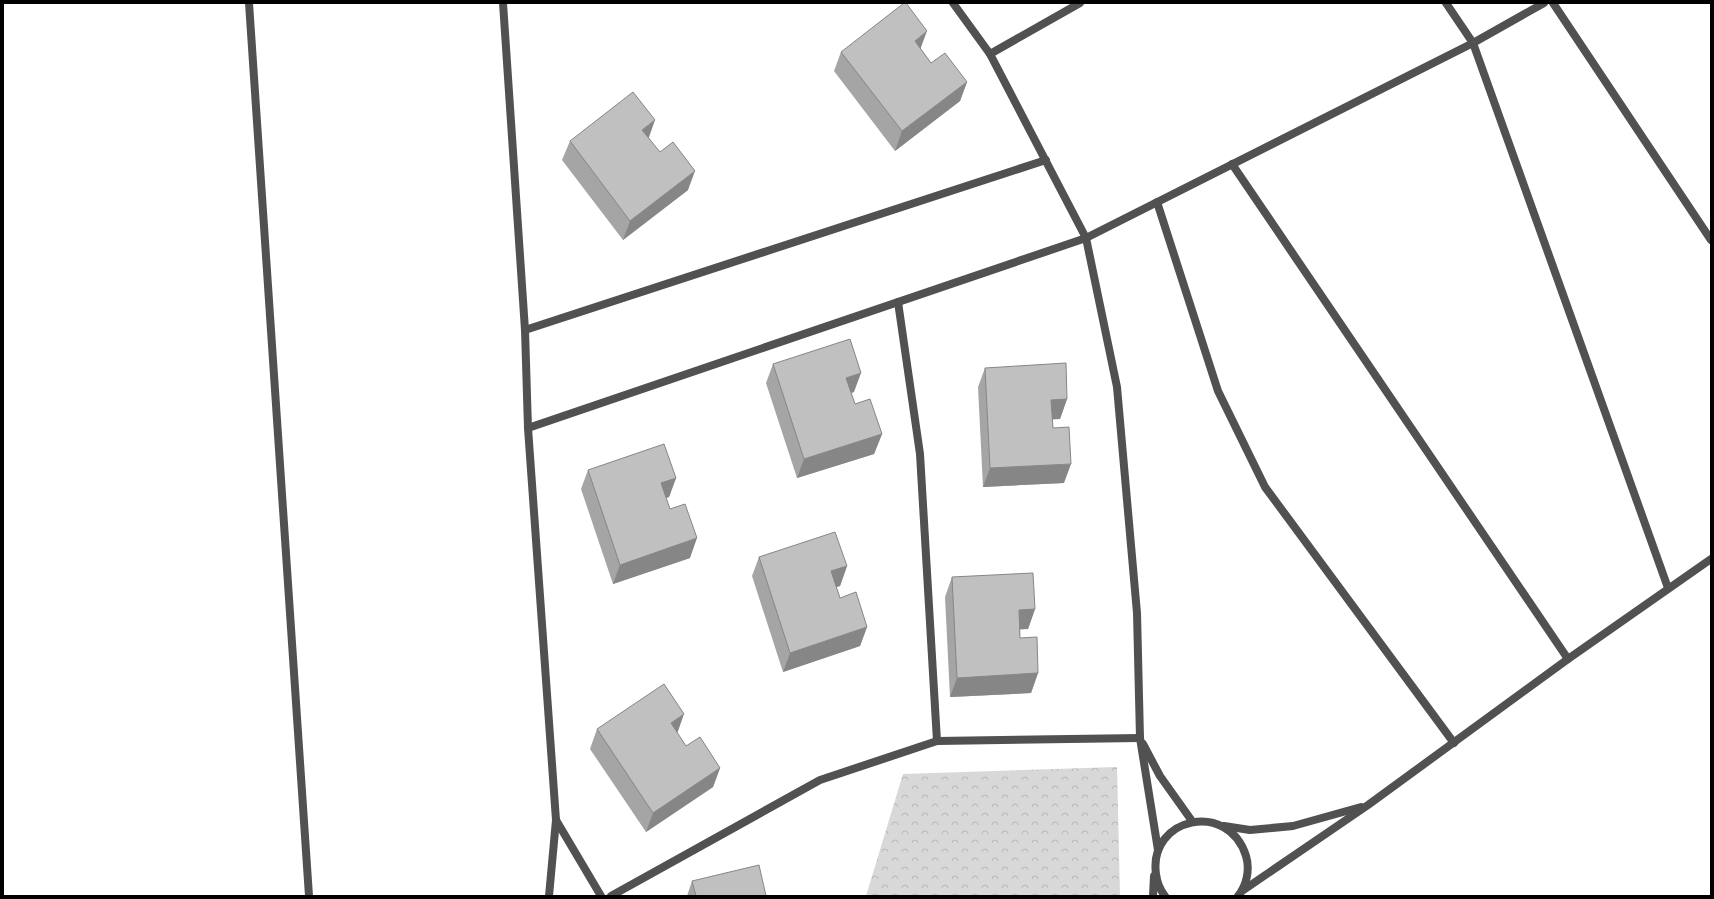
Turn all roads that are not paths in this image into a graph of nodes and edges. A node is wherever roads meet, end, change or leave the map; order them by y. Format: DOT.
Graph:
graph roads {
  1 [pos="249,3"];
  2 [pos="503,3"];
  3 [pos="953,3"];
  4 [pos="1080,3"];
  5 [pos="1446,3"];
  6 [pos="1544,3"];
  7 [pos="1553,3"];
  8 [pos="1473,44"];
  9 [pos="990,54"];
  10 [pos="1046,160"];
  11 [pos="1232,164"];
  12 [pos="1157,202"];
  13 [pos="1086,238"];
  14 [pos="1711,240"];
  15 [pos="898,302"];
  16 [pos="525,330"];
  17 [pos="528,428"];
  18 [pos="1711,559"];
  19 [pos="1668,588"];
  20 [pos="1568,659"];
  21 [pos="1140,738"];
  22 [pos="937,741"];
  23 [pos="1454,743"];
  24 [pos="1368,805"];
  25 [pos="556,820"];
  26 [pos="1192,821"];
  27 [pos="1222,825"];
  28 [pos="1158,850"];
  29 [pos="1155,866"];
  30 [pos="1240,894"];
  31 [pos="308,896"];
  32 [pos="549,896"];
  33 [pos="602,896"];
  34 [pos="611,896"];
  35 [pos="1153,896"];
  36 [pos="1165,896"];
  1 -- 31 [label="street"];
  2 -- 16 [label="street"];
  3 -- 9 [label="street"];
  4 -- 9 [label="street"];
  5 -- 8 [label="street"];
  6 -- 8 [label="street"];
  7 -- 14 [label="street"];
  8 -- 11 [label="street"];
  8 -- 19 [label="street"];
  9 -- 10 [label="street"];
  10 -- 13 [label="street"];
  10 -- 16 [label="street"];
  11 -- 12 [label="street"];
  11 -- 20 [label="street"];
  12 -- 13 [label="street"];
  12 -- 23 [label="street"];
  13 -- 15 [label="street"];
  13 -- 21 [label="street"];
  15 -- 17 [label="street"];
  15 -- 22 [label="street"];
  16 -- 17 [label="street"];
  17 -- 25 [label="street"];
  18 -- 19 [label="street"];
  19 -- 20 [label="street"];
  20 -- 23 [label="street"];
  21 -- 22 [label="street"];
  21 -- 26 [label="street"];
  21 -- 28 [label="street"];
  22 -- 34 [label="street"];
  23 -- 24 [label="street"];
  24 -- 27 [label="street"];
  24 -- 30 [label="street"];
  25 -- 32 [label="street"];
  25 -- 33 [label="street"];
  26 -- 27 [label="street"];
  26 -- 28 [label="street"];
  27 -- 30 [label="street"];
  28 -- 29 [label="street"];
  29 -- 35 [label="street"];
  29 -- 36 [label="street"];
}
